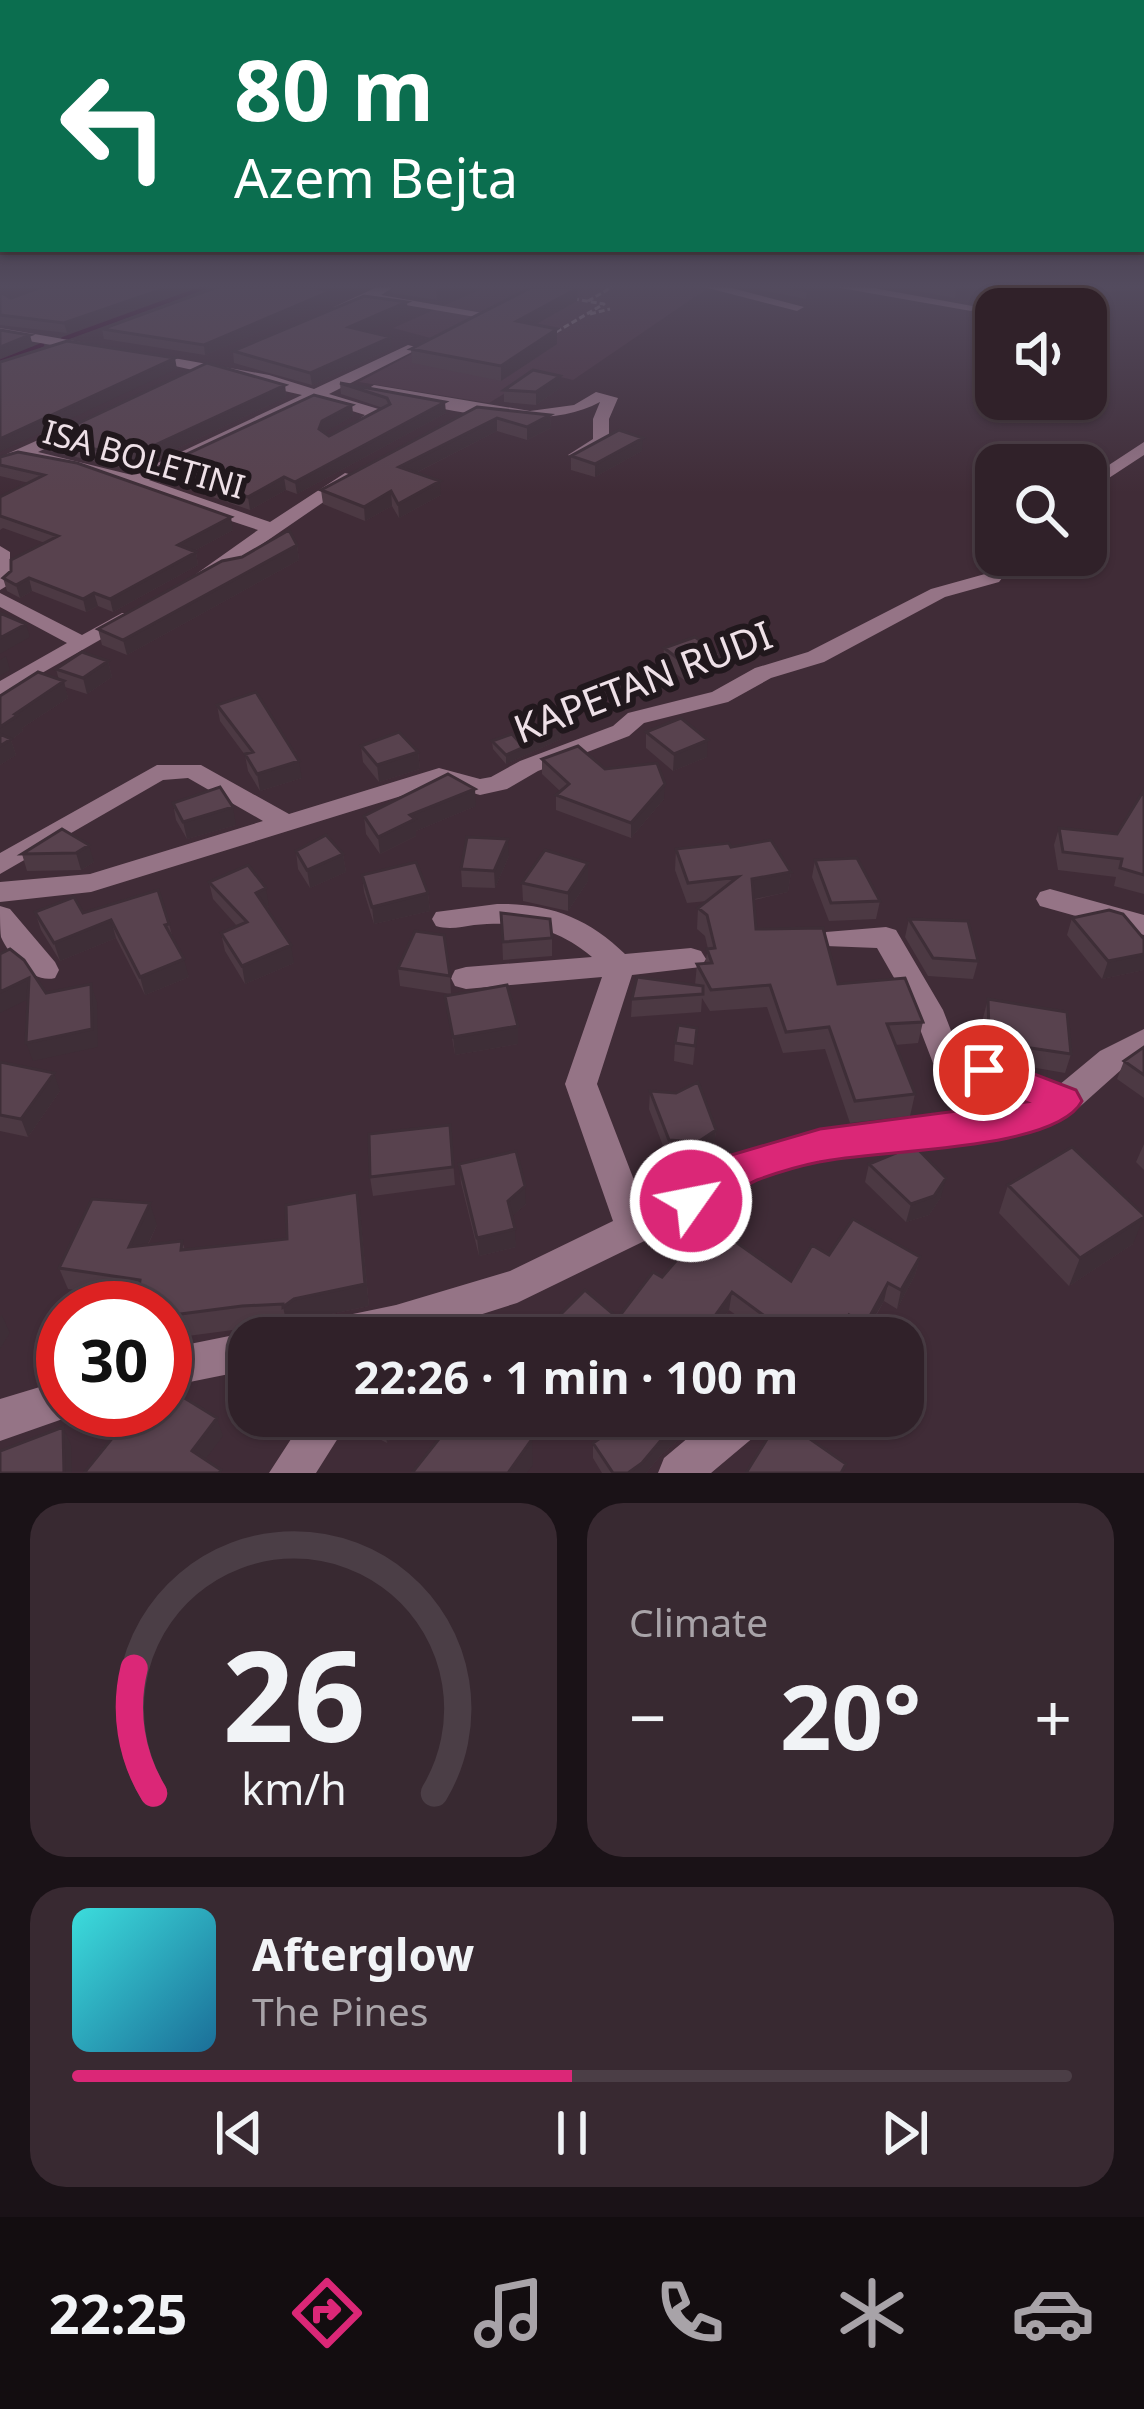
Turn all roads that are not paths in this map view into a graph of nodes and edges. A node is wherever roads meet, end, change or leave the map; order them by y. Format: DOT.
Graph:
graph roads {
  1 [pos="153,356"];
  2 [pos="227,356"];
  3 [pos="396,356"];
  4 [pos="381,363"];
  5 [pos="207,365"];
  6 [pos="404,368"];
  7 [pos="186,375"];
  8 [pos="342,385"];
  9 [pos="313,396"];
  10 [pos="479,407"];
  11 [pos="83,424"];
  12 [pos="439,429"];
  13 [pos="348,430"];
  14 [pos="1144,447"];
  15 [pos="0,449"];
  16 [pos="22,454"];
  17 [pos="572,458"];
  18 [pos="378,462"];
  19 [pos="0,463"];
  20 [pos="1107,473"];
  21 [pos="135,480"];
  22 [pos="270,528"];
  23 [pos="1,552"];
  24 [pos="994,576"];
  25 [pos="0,584"];
  26 [pos="186,585"];
  27 [pos="0,599"];
  28 [pos="145,608"];
  29 [pos="82,643"];
  30 [pos="0,690"];
  31 [pos="284,822"];
  32 [pos="1,895"];
  33 [pos="1050,899"];
  34 [pos="446,919"];
  35 [pos="1144,925"];
  36 [pos="836,939"];
  37 [pos="691,959"];
  38 [pos="620,967"];
  39 [pos="44,970"];
  40 [pos="466,978"];
  41 [pos="1144,1041"];
  42 [pos="1063,1101"];
  43 [pos="632,1225"];
  44 [pos="430,1317"];
  45 [pos="228,1355"];
  46 [pos="192,1363"];
  47 [pos="36,1409"];
  48 [pos="0,1420"];
  49 [pos="316,1437"];
  50 [pos="721,1437"];
  51 [pos="290,1473"];
  52 [pos="679,1473"];
  1 -- 5 [label="street"];
  2 -- 5 [label="street"];
  3 -- 4 [label="street"];
  4 -- 6 [label="street"];
  4 -- 8 [label="street"];
  5 -- 7 [label="street"];
  5 -- 9 [label="street"];
  8 -- 9 [label="street"];
  8 -- 10 [label="street"];
  9 -- 13 [label="street"];
  9 -- 21 [label="street"];
  10 -- 12 [label="street"];
  10 -- 17 [label="street"];
  11 -- 16 [label="street"];
  14 -- 20 [label="street"];
  15 -- 16 [label="street, ISA BOLETINI"];
  16 -- 19 [label="street"];
  16 -- 21 [label="street, ISA BOLETINI"];
  18 -- 22 [label="street"];
  21 -- 22 [label="street, ISA BOLETINI"];
  22 -- 26 [label="street"];
  23 -- 25 [label="street"];
  24 -- 31 [label="street, KAPETAN RUDI"];
  27 -- 29 [label="street"];
  28 -- 29 [label="street"];
  29 -- 30 [label="street"];
  31 -- 32 [label="street, KAPETAN RUDI"];
  31 -- 32 [label="street"];
  32 -- 39 [label="street"];
  33 -- 35 [label="street"];
  34 -- 38 [label="street"];
  36 -- 42 [label="street"];
  37 -- 38 [label="street"];
  38 -- 40 [label="street"];
  38 -- 43 [label="street"];
  41 -- 42 [label="street"];
  42 -- 43 [label="street"];
  43 -- 44 [label="street"];
  45 -- 46 [label="street"];
  47 -- 48 [label="street"];
  49 -- 51 [label="street"];
  50 -- 52 [label="street"];
}
